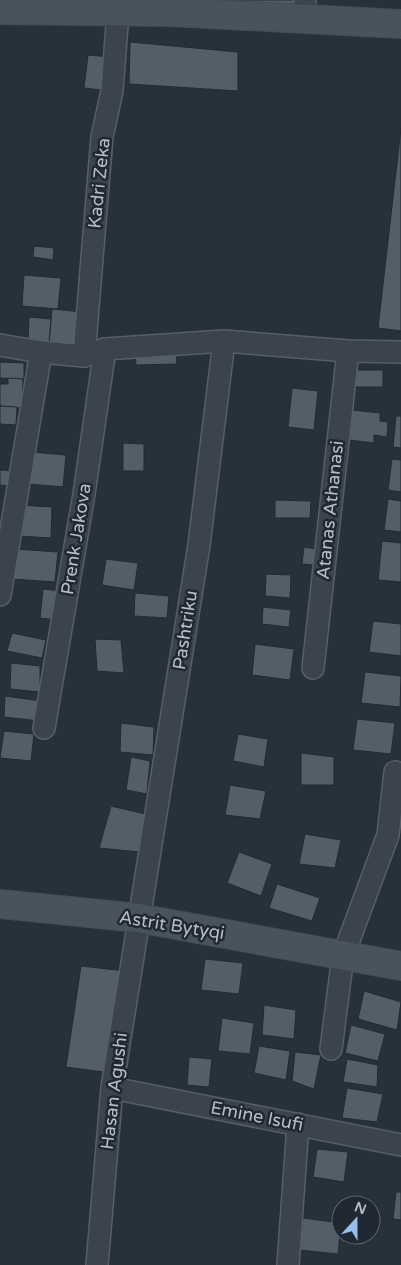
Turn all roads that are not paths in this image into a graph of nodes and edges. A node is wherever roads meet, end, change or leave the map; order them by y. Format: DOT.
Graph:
graph roads {
  1 [pos="28,5"];
  2 [pos="172,6"];
  3 [pos="0,10"];
  4 [pos="306,10"];
  5 [pos="118,12"];
  6 [pos="401,24"];
  7 [pos="224,341"];
  8 [pos="0,345"];
  9 [pos="104,350"];
  10 [pos="348,351"];
  11 [pos="41,352"];
  12 [pos="401,352"];
  13 [pos="84,356"];
  14 [pos="0,595"];
  15 [pos="313,668"];
  16 [pos="44,728"];
  17 [pos="395,772"];
  18 [pos="0,904"];
  19 [pos="138,918"];
  20 [pos="343,956"];
  21 [pos="401,966"];
  22 [pos="332,1050"];
  23 [pos="112,1088"];
  24 [pos="298,1124"];
  25 [pos="401,1145"];
  26 [pos="98,1265"];
  27 [pos="288,1265"];
  1 -- 3 [label="street"];
  1 -- 5 [label="street"];
  2 -- 4 [label="street"];
  2 -- 5 [label="street"];
  4 -- 6 [label="street"];
  5 -- 13 [label="street, Kadri Zeka"];
  7 -- 9 [label="street"];
  7 -- 10 [label="street"];
  7 -- 19 [label="street, Pashtriku"];
  8 -- 11 [label="street"];
  9 -- 13 [label="street"];
  9 -- 16 [label="street, Prenk Jakova"];
  10 -- 12 [label="street"];
  10 -- 15 [label="street, Atanas Athanasi"];
  11 -- 13 [label="street"];
  11 -- 14 [label="street"];
  17 -- 20 [label="street"];
  18 -- 19 [label="street, Astrit Bytyqi"];
  19 -- 20 [label="street, Astrit Bytyqi"];
  19 -- 23 [label="street, Hasan Agushi"];
  20 -- 21 [label="street, Astrit Bytyqi"];
  20 -- 22 [label="street"];
  23 -- 24 [label="street, Emine Isufi"];
  23 -- 26 [label="street, Hasan Agushi"];
  24 -- 25 [label="street, Emine Isufi"];
  24 -- 27 [label="street"];
}
